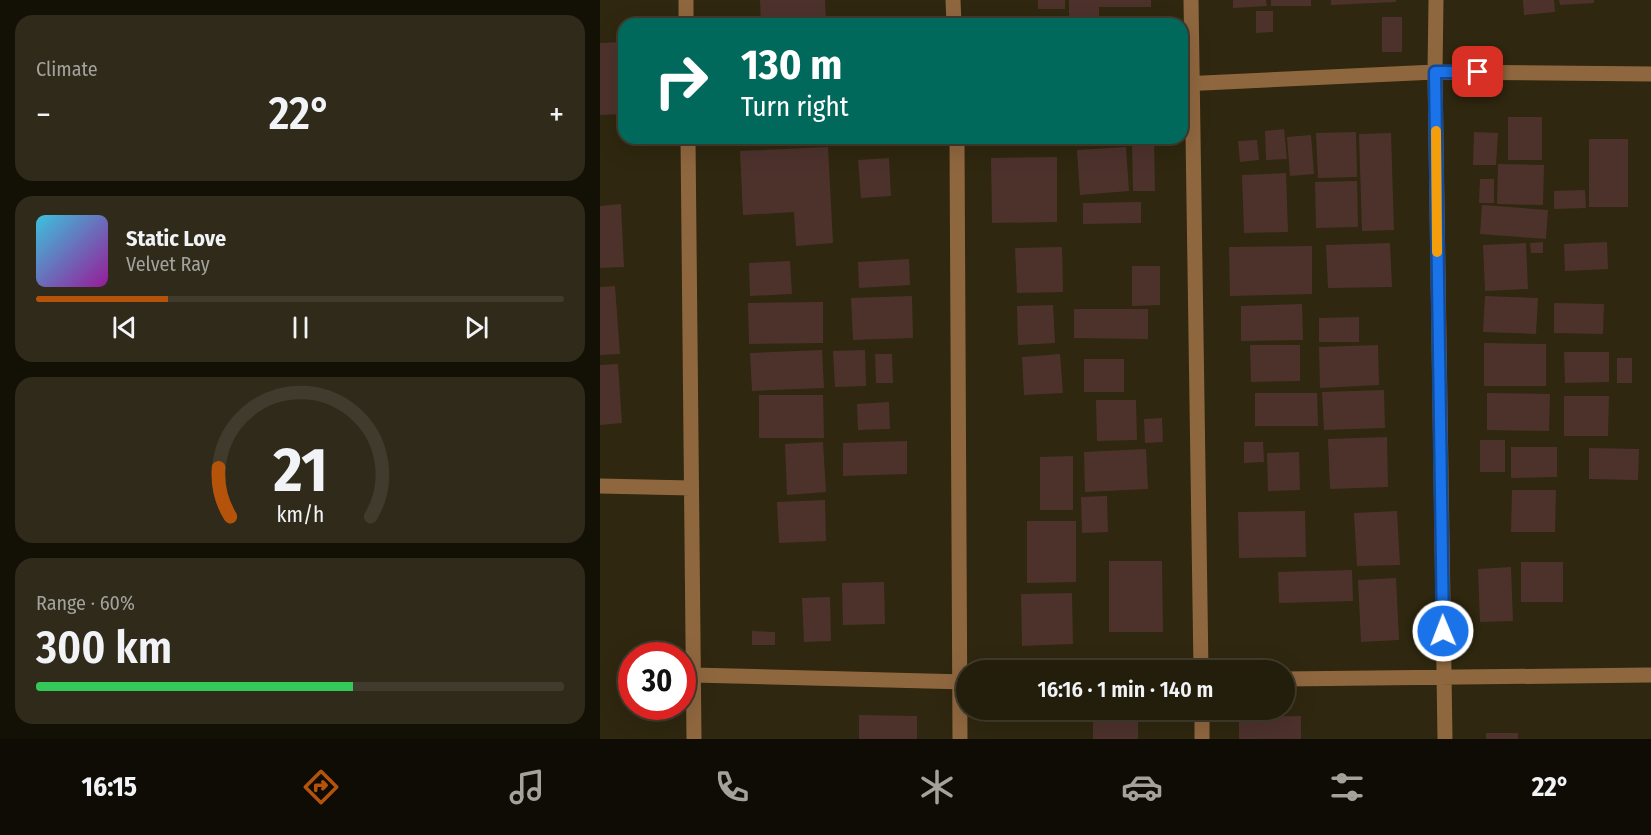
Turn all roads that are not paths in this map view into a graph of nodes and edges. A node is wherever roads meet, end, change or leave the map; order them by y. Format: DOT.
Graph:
graph roads {
  1 [pos="686,0"];
  2 [pos="953,0"];
  3 [pos="1191,0"];
  4 [pos="1436,0"];
  5 [pos="686,18"];
  6 [pos="954,18"];
  7 [pos="1435,72"];
  8 [pos="1651,74"];
  9 [pos="1188,84"];
  10 [pos="688,144"];
  11 [pos="957,144"];
  12 [pos="600,486"];
  13 [pos="691,488"];
  14 [pos="693,642"];
  15 [pos="963,660"];
  16 [pos="1201,660"];
  17 [pos="696,675"];
  18 [pos="1651,675"];
  19 [pos="1444,677"];
  20 [pos="1295,679"];
  21 [pos="956,682"];
  22 [pos="694,720"];
  23 [pos="961,720"];
  24 [pos="1202,720"];
  25 [pos="694,739"];
  26 [pos="960,739"];
  27 [pos="1202,739"];
  28 [pos="1445,739"];
  1 -- 5 [label="street"];
  2 -- 6 [label="street"];
  3 -- 9 [label="street"];
  4 -- 7 [label="street"];
  7 -- 8 [label="street"];
  7 -- 9 [label="street"];
  7 -- 19 [label="street"];
  9 -- 16 [label="street"];
  10 -- 13 [label="street"];
  11 -- 15 [label="street"];
  12 -- 13 [label="street"];
  13 -- 14 [label="street"];
  17 -- 21 [label="street"];
  18 -- 19 [label="street"];
  19 -- 20 [label="street"];
  19 -- 28 [label="street"];
  22 -- 25 [label="street"];
  23 -- 26 [label="street"];
  24 -- 27 [label="street"];
}
